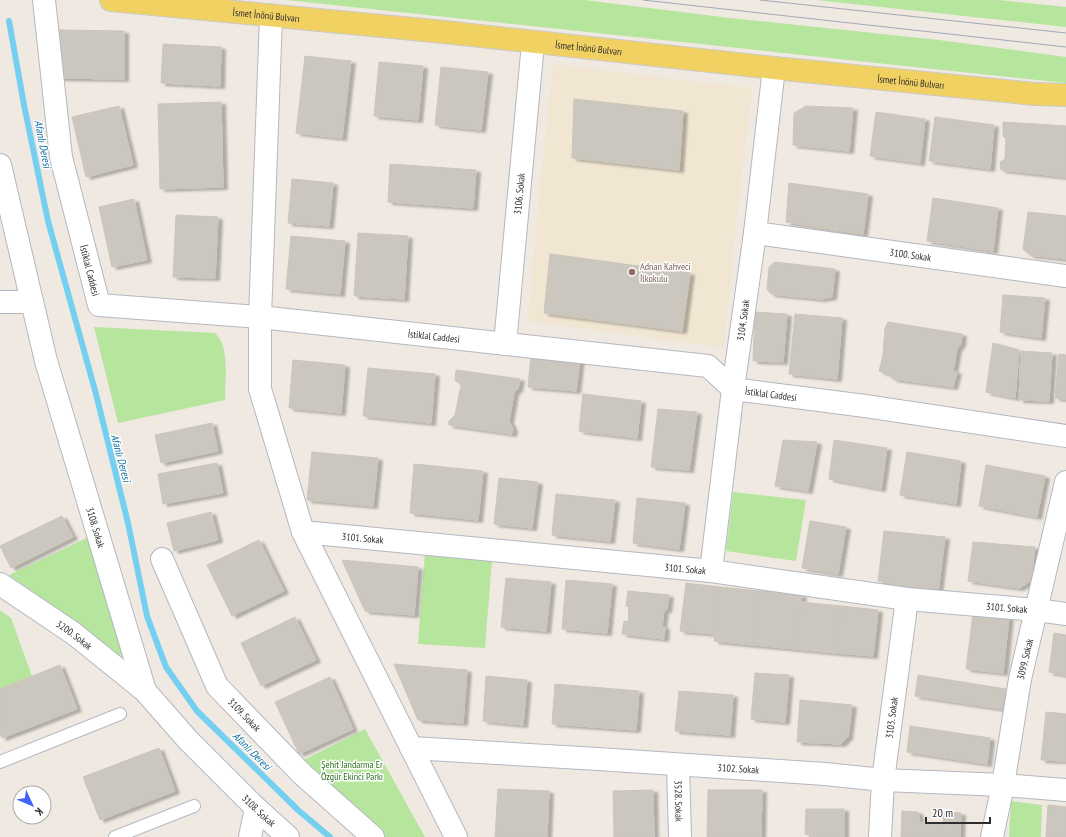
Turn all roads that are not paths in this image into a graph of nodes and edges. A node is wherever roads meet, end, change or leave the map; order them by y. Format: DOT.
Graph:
graph roads {
  1 [pos="44,0"];
  2 [pos="111,0"];
  3 [pos="271,16"];
  4 [pos="533,43"];
  5 [pos="774,68"];
  6 [pos="1066,95"];
  7 [pos="0,164"];
  8 [pos="755,233"];
  9 [pos="1066,276"];
  10 [pos="0,302"];
  11 [pos="32,302"];
  12 [pos="260,317"];
  13 [pos="505,344"];
  14 [pos="733,389"];
  15 [pos="1066,436"];
  16 [pos="1066,482"];
  17 [pos="303,532"];
  18 [pos="162,559"];
  19 [pos="711,571"];
  20 [pos="0,584"];
  21 [pos="907,599"];
  22 [pos="1037,610"];
  23 [pos="1066,614"];
  24 [pos="145,691"];
  25 [pos="120,714"];
  26 [pos="411,748"];
  27 [pos="0,762"];
  28 [pos="678,765"];
  29 [pos="883,780"];
  30 [pos="1003,785"];
  31 [pos="1066,790"];
  32 [pos="194,806"];
  33 [pos="256,808"];
  34 [pos="114,837"];
  35 [pos="250,837"];
  36 [pos="288,837"];
  37 [pos="373,837"];
  38 [pos="456,837"];
  39 [pos="680,837"];
  40 [pos="880,837"];
  41 [pos="992,837"];
  1 -- 12 [label="street, İstiklal Caddesi"];
  2 -- 3 [label="main road, İsmet İnönü Bulvarı"];
  3 -- 4 [label="main road, İsmet İnönü Bulvarı"];
  3 -- 12 [label="street"];
  4 -- 5 [label="main road, İsmet İnönü Bulvarı"];
  4 -- 13 [label="street, 3106. Sokak"];
  5 -- 6 [label="main road, İsmet İnönü Bulvarı"];
  5 -- 8 [label="street, 3104. Sokak"];
  7 -- 11 [label="street, 3108. Sokak"];
  8 -- 9 [label="street, 3100. Sokak"];
  8 -- 14 [label="street, 3104. Sokak"];
  10 -- 11 [label="street"];
  11 -- 24 [label="street, 3108. Sokak"];
  12 -- 13 [label="street, İstiklal Caddesi"];
  12 -- 17 [label="street"];
  13 -- 14 [label="street, İstiklal Caddesi"];
  14 -- 15 [label="street, İstiklal Caddesi"];
  14 -- 19 [label="street, 3104. Sokak"];
  16 -- 22 [label="street, 3099. Sokak"];
  17 -- 19 [label="street, 3101. Sokak"];
  17 -- 26 [label="street"];
  18 -- 37 [label="street, 3109. Sokak"];
  19 -- 21 [label="street, 3101. Sokak"];
  20 -- 24 [label="street, 3200. Sokak"];
  21 -- 22 [label="street, 3101. Sokak"];
  21 -- 29 [label="street, 3103. Sokak"];
  22 -- 23 [label="street, 3101. Sokak"];
  22 -- 30 [label="street, 3099. Sokak"];
  24 -- 33 [label="street, 3108. Sokak"];
  25 -- 27 [label="lane"];
  26 -- 28 [label="street, 3102. Sokak"];
  26 -- 38 [label="street"];
  28 -- 29 [label="street, 3102. Sokak"];
  28 -- 39 [label="street, 3528. Sokak"];
  29 -- 30 [label="street, 3102. Sokak"];
  29 -- 40 [label="street, 3103. Sokak"];
  30 -- 31 [label="street, 3102. Sokak"];
  30 -- 41 [label="street, 3099. Sokak"];
  32 -- 34 [label="lane"];
  33 -- 35 [label="street"];
  33 -- 36 [label="street, 3108. Sokak"];
}
